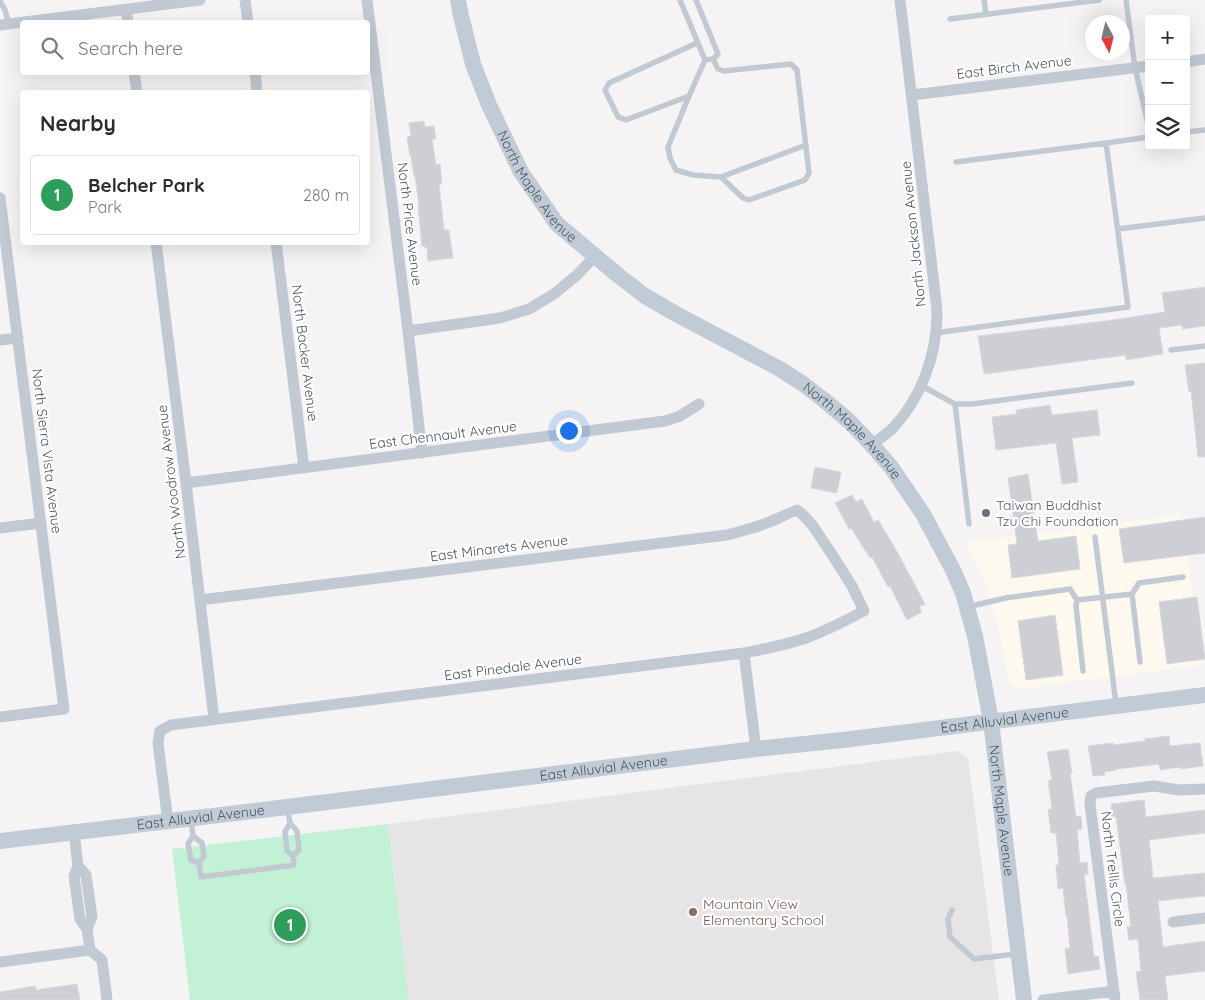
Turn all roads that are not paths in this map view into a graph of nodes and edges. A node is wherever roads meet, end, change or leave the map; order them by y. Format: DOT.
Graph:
graph roads {
  1 [pos="200,0"];
  2 [pos="245,0"];
  3 [pos="367,0"];
  4 [pos="458,0"];
  5 [pos="680,0"];
  6 [pos="696,0"];
  7 [pos="900,0"];
  8 [pos="984,0"];
  9 [pos="1099,0"];
  10 [pos="1126,0"];
  11 [pos="0,1"];
  12 [pos="126,9"];
  13 [pos="986,14"];
  14 [pos="950,19"];
  15 [pos="42,20"];
  16 [pos="128,20"];
  17 [pos="248,20"];
  18 [pos="369,20"];
  19 [pos="20,23"];
  20 [pos="370,24"];
  21 [pos="4,25"];
  22 [pos="698,42"];
  23 [pos="713,59"];
  24 [pos="1205,59"];
  25 [pos="705,60"];
  26 [pos="1190,61"];
  27 [pos="1145,67"];
  28 [pos="1135,68"];
  29 [pos="134,75"];
  30 [pos="255,75"];
  31 [pos="137,90"];
  32 [pos="257,90"];
  33 [pos="912,95"];
  34 [pos="689,96"];
  35 [pos="1145,110"];
  36 [pos="1205,130"];
  37 [pos="1190,132"];
  38 [pos="1145,138"];
  39 [pos="1106,143"];
  40 [pos="806,145"];
  41 [pos="956,162"];
  42 [pos="721,177"];
  43 [pos="0,198"];
  44 [pos="1205,218"];
  45 [pos="1118,229"];
  46 [pos="156,245"];
  47 [pos="276,245"];
  48 [pos="595,256"];
  49 [pos="408,331"];
  50 [pos="935,333"];
  51 [pos="18,338"];
  52 [pos="0,340"];
  53 [pos="1205,346"];
  54 [pos="1171,350"];
  55 [pos="1132,383"];
  56 [pos="922,386"];
  57 [pos="699,404"];
  58 [pos="955,404"];
  59 [pos="872,445"];
  60 [pos="422,453"];
  61 [pos="304,468"];
  62 [pos="186,483"];
  63 [pos="41,523"];
  64 [pos="969,524"];
  65 [pos="0,528"];
  66 [pos="1096,537"];
  67 [pos="1183,577"];
  68 [pos="1132,594"];
  69 [pos="1103,598"];
  70 [pos="200,600"];
  71 [pos="1077,600"];
  72 [pos="968,606"];
  73 [pos="864,611"];
  74 [pos="744,653"];
  75 [pos="1140,662"];
  76 [pos="1083,671"];
  77 [pos="1205,695"];
  78 [pos="1117,706"];
  79 [pos="0,717"];
  80 [pos="214,719"];
  81 [pos="991,721"];
  82 [pos="756,749"];
  83 [pos="1205,789"];
  84 [pos="287,807"];
  85 [pos="190,819"];
  86 [pos="168,822"];
  87 [pos="290,824"];
  88 [pos="74,832"];
  89 [pos="193,836"];
  90 [pos="0,841"];
  91 [pos="293,856"];
  92 [pos="199,863"];
  93 [pos="952,910"];
  94 [pos="1205,918"];
  95 [pos="1173,922"];
  96 [pos="90,950"];
  97 [pos="1018,954"];
  98 [pos="0,962"];
  99 [pos="1114,995"];
  100 [pos="1075,998"];
  101 [pos="107,1000"];
  102 [pos="1024,1000"];
  103 [pos="1043,1000"];
  1 -- 12 [label="street"];
  2 -- 17 [label="street"];
  3 -- 18 [label="street, North Price Avenue"];
  4 -- 48 [label="street, North Maple Avenue"];
  5 -- 22 [label="lane"];
  6 -- 23 [label="lane"];
  7 -- 33 [label="street, North Jackson Avenue"];
  8 -- 13 [label="lane"];
  9 -- 13 [label="lane"];
  10 -- 28 [label="lane"];
  11 -- 21 [label="lane"];
  12 -- 15 [label="street"];
  12 -- 16 [label="street"];
  13 -- 14 [label="lane"];
  19 -- 21 [label="street"];
  20 -- 49 [label="street, North Price Avenue"];
  22 -- 25 [label="lane"];
  22 -- 34 [label="lane"];
  23 -- 25 [label="lane"];
  23 -- 40 [label="lane"];
  24 -- 26 [label="street"];
  25 -- 34 [label="lane"];
  27 -- 28 [label="street, East Birch Avenue"];
  28 -- 33 [label="street, East Birch Avenue"];
  28 -- 35 [label="lane"];
  29 -- 31 [label="street"];
  30 -- 32 [label="street"];
  33 -- 50 [label="street, North Jackson Avenue"];
  34 -- 42 [label="lane"];
  36 -- 37 [label="lane"];
  38 -- 39 [label="lane"];
  39 -- 41 [label="lane"];
  39 -- 45 [label="lane"];
  40 -- 42 [label="lane"];
  40 -- 42 [label="lane"];
  43 -- 51 [label="street, North Sierra Vista Avenue"];
  44 -- 45 [label="lane"];
  45 -- 50 [label="lane"];
  46 -- 62 [label="street, North Woodrow Avenue"];
  47 -- 61 [label="street, North Backer Avenue"];
  48 -- 49 [label="street"];
  48 -- 59 [label="street, North Maple Avenue"];
  49 -- 60 [label="street, North Price Avenue"];
  50 -- 56 [label="street, North Jackson Avenue"];
  51 -- 52 [label="street"];
  51 -- 63 [label="street, North Sierra Vista Avenue"];
  53 -- 54 [label="lane"];
  55 -- 58 [label="lane"];
  56 -- 58 [label="lane"];
  56 -- 59 [label="street, North Jackson Avenue"];
  57 -- 60 [label="street, East Chennault Avenue"];
  58 -- 64 [label="lane"];
  59 -- 72 [label="street, North Maple Avenue"];
  60 -- 61 [label="street, East Chennault Avenue"];
  61 -- 62 [label="street, East Chennault Avenue"];
  62 -- 70 [label="street, North Woodrow Avenue"];
  63 -- 65 [label="street"];
  63 -- 79 [label="street, North Sierra Vista Avenue"];
  66 -- 69 [label="lane"];
  67 -- 68 [label="lane"];
  68 -- 69 [label="lane"];
  68 -- 75 [label="lane"];
  69 -- 71 [label="lane"];
  69 -- 78 [label="lane"];
  70 -- 73 [label="street, East Minarets Avenue"];
  70 -- 80 [label="street, North Woodrow Avenue"];
  71 -- 72 [label="lane"];
  71 -- 76 [label="lane"];
  72 -- 81 [label="street, North Maple Avenue"];
  73 -- 74 [label="street, East Pinedale Avenue"];
  74 -- 80 [label="street, East Pinedale Avenue"];
  74 -- 82 [label="street"];
  77 -- 78 [label="street, East Alluvial Avenue"];
  78 -- 81 [label="street, East Alluvial Avenue"];
  80 -- 86 [label="street, East Pinedale Avenue"];
  81 -- 82 [label="street, East Alluvial Avenue"];
  81 -- 97 [label="street, North Maple Avenue"];
  82 -- 84 [label="street, East Alluvial Avenue"];
  83 -- 99 [label="street, North Trellis Circle"];
  84 -- 85 [label="street, East Alluvial Avenue"];
  84 -- 87 [label="lane"];
  85 -- 86 [label="street, East Alluvial Avenue"];
  85 -- 89 [label="lane"];
  86 -- 88 [label="street, East Alluvial Avenue"];
  87 -- 91 [label="lane"];
  87 -- 91 [label="lane"];
  88 -- 90 [label="street, East Alluvial Avenue"];
  88 -- 96 [label="street"];
  89 -- 92 [label="lane"];
  89 -- 92 [label="lane"];
  91 -- 92 [label="lane"];
  93 -- 97 [label="lane"];
  94 -- 95 [label="street"];
  96 -- 98 [label="street"];
  96 -- 101 [label="street"];
  97 -- 102 [label="street, North Maple Avenue"];
  99 -- 100 [label="street"];
  100 -- 103 [label="street"];
}
